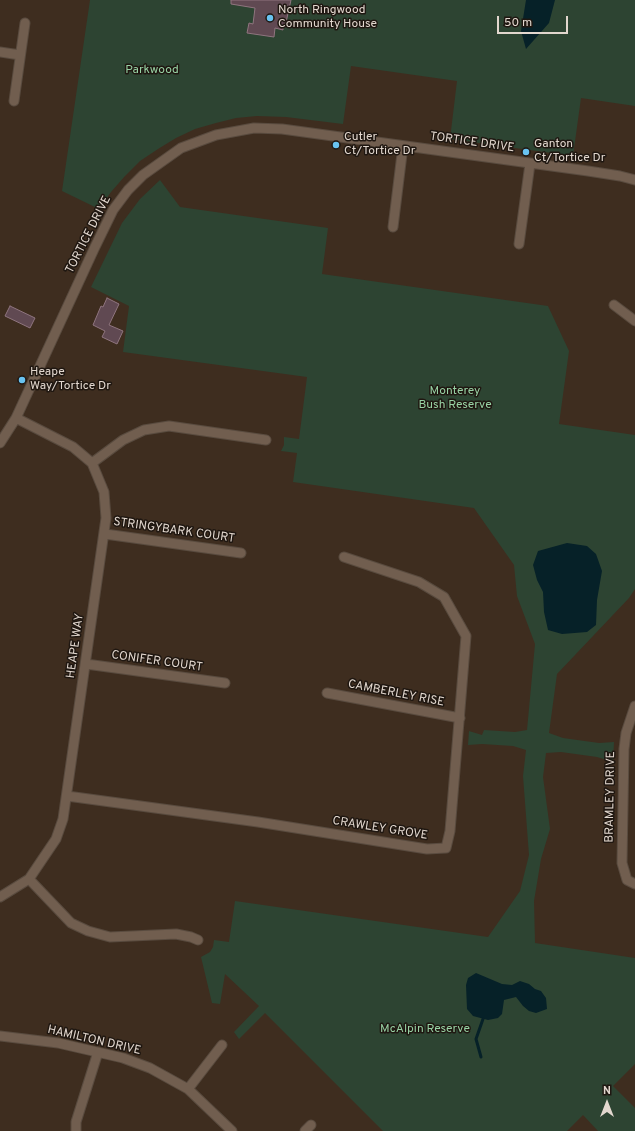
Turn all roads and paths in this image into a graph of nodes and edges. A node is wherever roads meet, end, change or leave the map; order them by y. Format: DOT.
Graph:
graph roads {
  1 [pos="25,22"];
  2 [pos="0,52"];
  3 [pos="20,55"];
  4 [pos="14,101"];
  5 [pos="403,146"];
  6 [pos="530,164"];
  7 [pos="635,180"];
  8 [pos="393,227"];
  9 [pos="519,244"];
  10 [pos="614,305"];
  11 [pos="635,321"];
  12 [pos="16,418"];
  13 [pos="266,440"];
  14 [pos="0,443"];
  15 [pos="92,463"];
  16 [pos="105,534"];
  17 [pos="241,553"];
  18 [pos="344,556"];
  19 [pos="86,664"];
  20 [pos="225,683"];
  21 [pos="327,693"];
  22 [pos="635,706"];
  23 [pos="633,716"];
  24 [pos="460,718"];
  25 [pos="67,796"];
  26 [pos="29,879"];
  27 [pos="635,884"];
  28 [pos="0,898"];
  29 [pos="198,940"];
  30 [pos="0,1036"];
  31 [pos="222,1045"];
  32 [pos="98,1052"];
  33 [pos="188,1089"];
  34 [pos="76,1131"];
  35 [pos="232,1131"];
  1 -- 3 [label="street"];
  2 -- 3 [label="street"];
  3 -- 4 [label="street"];
  5 -- 6 [label="street, TORTICE DRIVE"];
  5 -- 8 [label="street"];
  5 -- 12 [label="street, TORTICE DRIVE"];
  6 -- 7 [label="street, TORTICE DRIVE"];
  6 -- 9 [label="street"];
  10 -- 11 [label="street"];
  12 -- 14 [label="street, TORTICE DRIVE"];
  12 -- 15 [label="street, HEAPE WAY"];
  13 -- 15 [label="street"];
  15 -- 16 [label="street, HEAPE WAY"];
  16 -- 17 [label="street, STRINGYBARK COURT"];
  16 -- 19 [label="street, HEAPE WAY"];
  18 -- 24 [label="street, CRAWLEY GROVE"];
  19 -- 20 [label="street, CONIFER COURT"];
  19 -- 25 [label="street, HEAPE WAY"];
  21 -- 24 [label="street, CAMBERLEY RISE"];
  22 -- 23 [label="street, BRAMLEY DRIVE"];
  23 -- 27 [label="street, BRAMLEY DRIVE"];
  24 -- 25 [label="street, CRAWLEY GROVE"];
  25 -- 26 [label="street, HEAPE WAY"];
  26 -- 28 [label="street, HEAPE WAY"];
  26 -- 29 [label="street"];
  30 -- 32 [label="street, HAMILTON DRIVE"];
  31 -- 33 [label="street"];
  32 -- 33 [label="street, HAMILTON DRIVE"];
  32 -- 34 [label="street"];
  33 -- 35 [label="street, HAMILTON DRIVE"];
}
